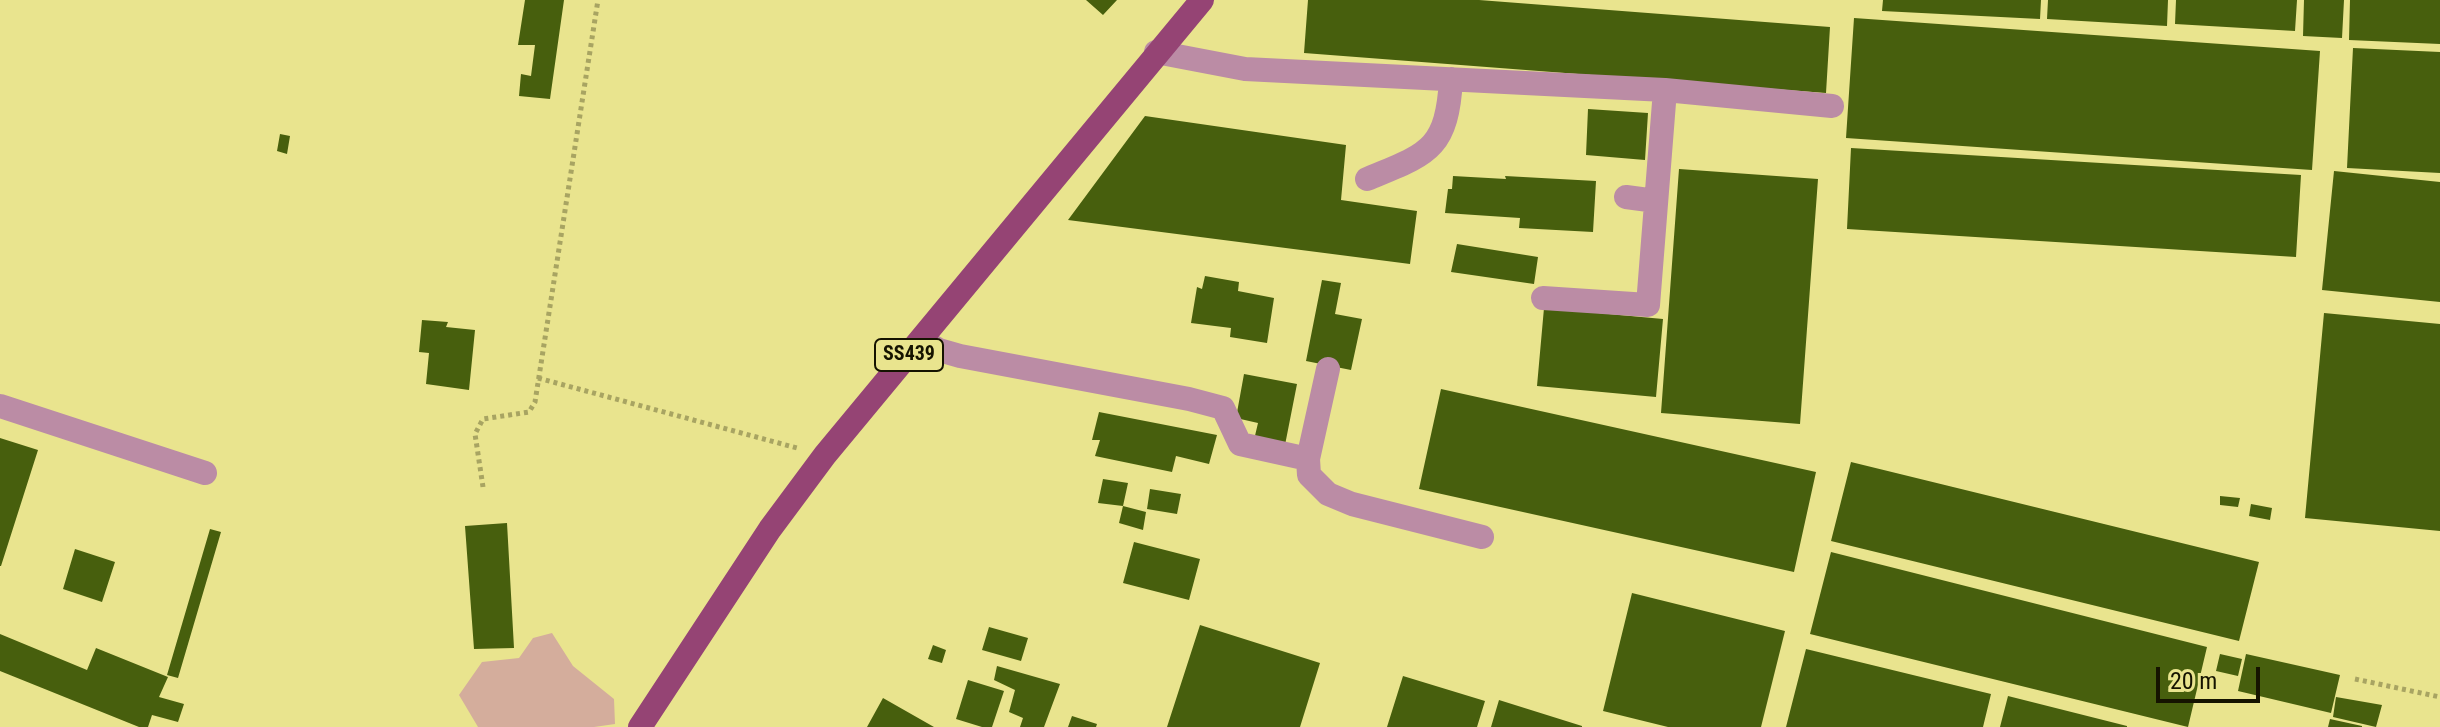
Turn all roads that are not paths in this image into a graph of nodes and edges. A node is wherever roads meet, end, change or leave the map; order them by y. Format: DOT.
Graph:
graph roads {
  1 [pos="1202,0"];
  2 [pos="1156,52"];
  3 [pos="1451,79"];
  4 [pos="1665,90"];
  5 [pos="1832,106"];
  6 [pos="1367,179"];
  7 [pos="1626,197"];
  8 [pos="1656,201"];
  9 [pos="1543,298"];
  10 [pos="922,340"];
  11 [pos="1328,369"];
  12 [pos="0,406"];
  13 [pos="1308,459"];
  14 [pos="205,473"];
  15 [pos="1482,537"];
  16 [pos="640,727"];
  1 -- 2 [label="main road, SS439"];
  2 -- 3 [label="lane"];
  2 -- 10 [label="main road, SS439"];
  3 -- 4 [label="lane"];
  3 -- 6 [label="lane"];
  4 -- 5 [label="lane"];
  4 -- 8 [label="lane"];
  7 -- 8 [label="lane"];
  8 -- 9 [label="lane"];
  10 -- 13 [label="lane"];
  10 -- 16 [label="main road, SS439"];
  11 -- 13 [label="lane"];
  12 -- 14 [label="lane"];
  13 -- 15 [label="lane"];
}
